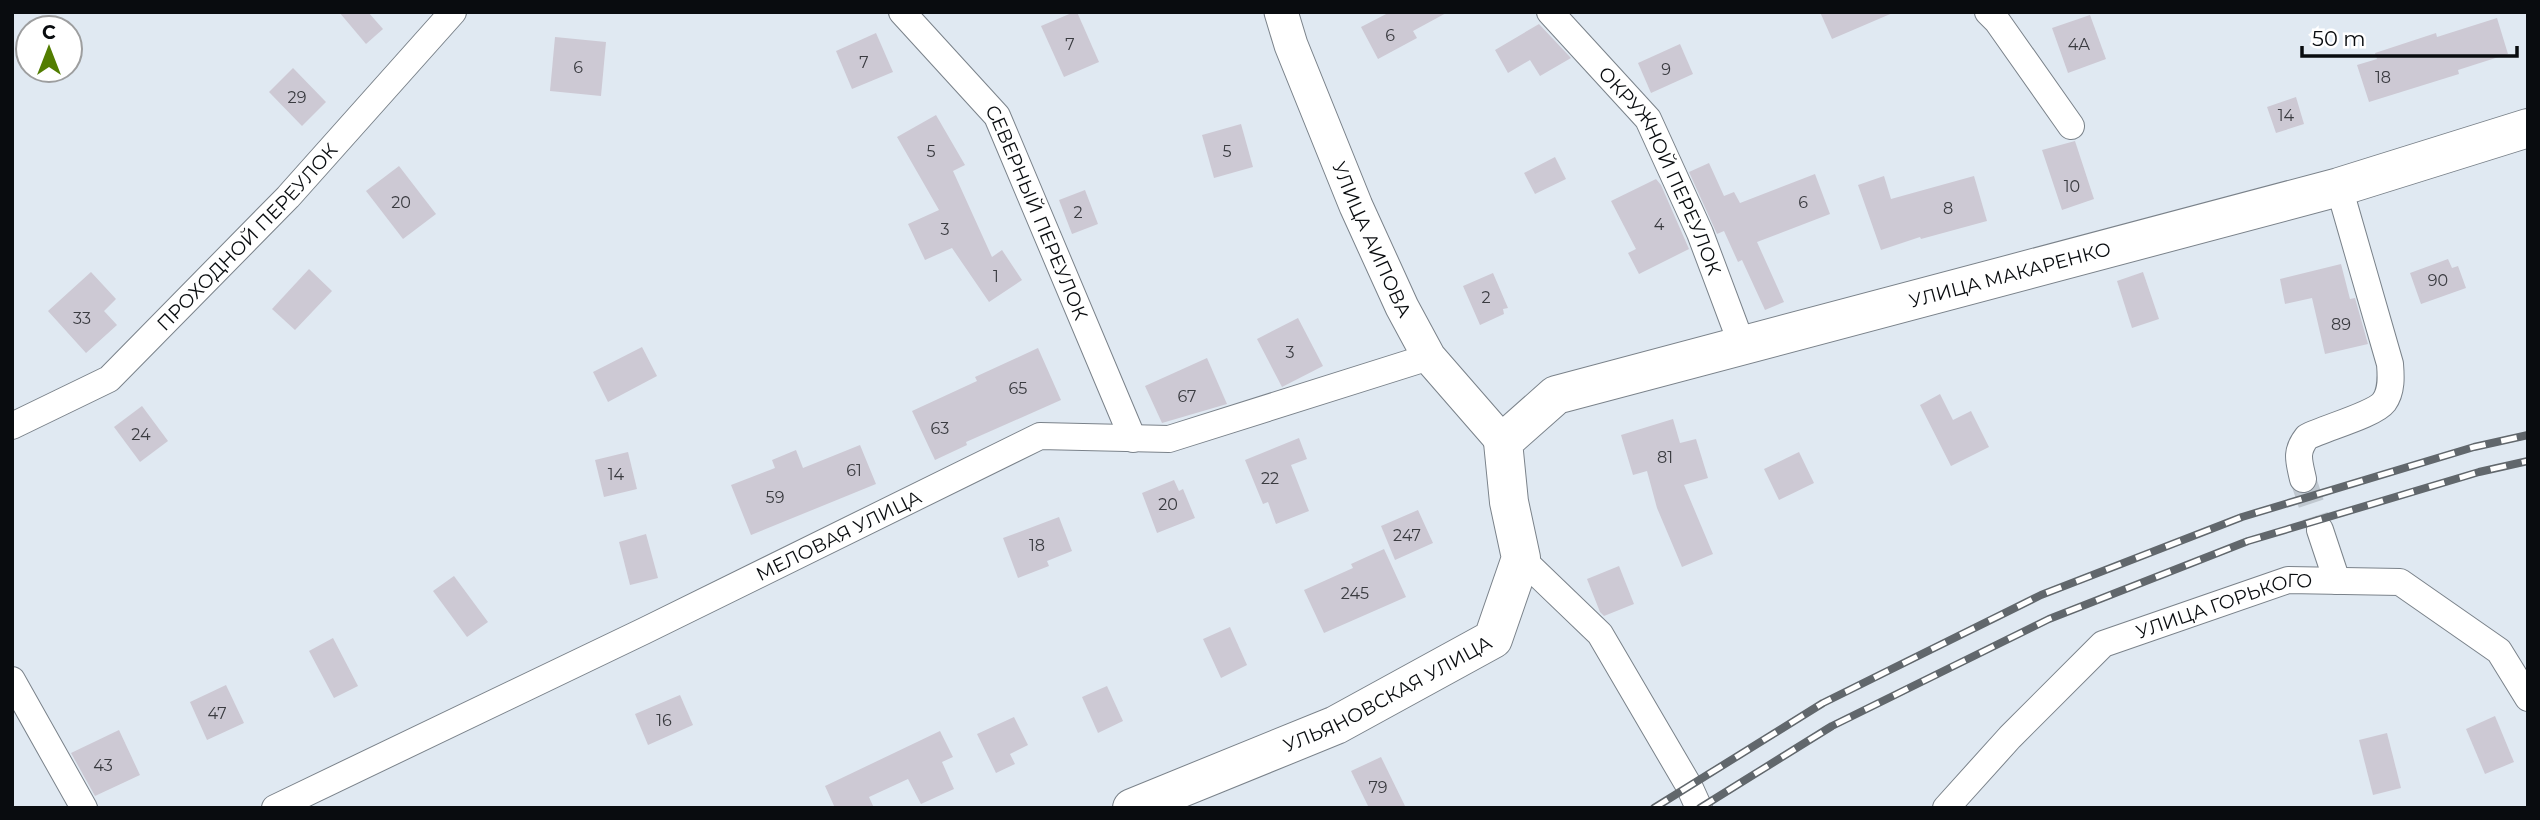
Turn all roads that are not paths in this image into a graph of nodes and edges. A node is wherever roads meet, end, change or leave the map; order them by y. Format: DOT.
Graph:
graph roads {
  1 [pos="453,12"];
  2 [pos="902,12"];
  3 [pos="1281,12"];
  4 [pos="1550,12"];
  5 [pos="1989,12"];
  6 [pos="2071,126"];
  7 [pos="2528,128"];
  8 [pos="2339,187"];
  9 [pos="1742,345"];
  10 [pos="1429,357"];
  11 [pos="12,425"];
  12 [pos="1133,439"];
  13 [pos="1503,442"];
  14 [pos="2303,479"];
  15 [pos="2320,530"];
  16 [pos="1521,558"];
  17 [pos="2337,581"];
  18 [pos="12,680"];
  19 [pos="2528,698"];
  20 [pos="84,808"];
  21 [pos="275,808"];
  22 [pos="1132,808"];
  23 [pos="1699,808"];
  24 [pos="1947,808"];
  1 -- 11 [label="street, ПРОХОДНОЙ ПЕРЕУЛОК"];
  2 -- 12 [label="street, СЕВЕРНЫЙ ПЕРЕУЛОК"];
  3 -- 10 [label="street, УЛИЦА АИПОВА"];
  4 -- 9 [label="street, ОКРУЖНОЙ ПЕРЕУЛОК"];
  5 -- 6 [label="street"];
  7 -- 8 [label="main road, УЛИЦА МАКАРЕНКО"];
  8 -- 9 [label="main road, УЛИЦА МАКАРЕНКО"];
  8 -- 14 [label="street"];
  9 -- 13 [label="main road, УЛИЦА МАКАРЕНКО"];
  10 -- 12 [label="street, МЕЛОВАЯ УЛИЦА"];
  10 -- 13 [label="street, УЛИЦА АИПОВА"];
  12 -- 21 [label="street, МЕЛОВАЯ УЛИЦА"];
  13 -- 16 [label="main road"];
  15 -- 17 [label="street"];
  16 -- 22 [label="main road, УЛЬЯНОВСКАЯ УЛИЦА"];
  16 -- 23 [label="street"];
  17 -- 19 [label="street, УЛИЦА ГОРЬКОГО"];
  17 -- 24 [label="street, УЛИЦА ГОРЬКОГО"];
  18 -- 20 [label="street"];
}
